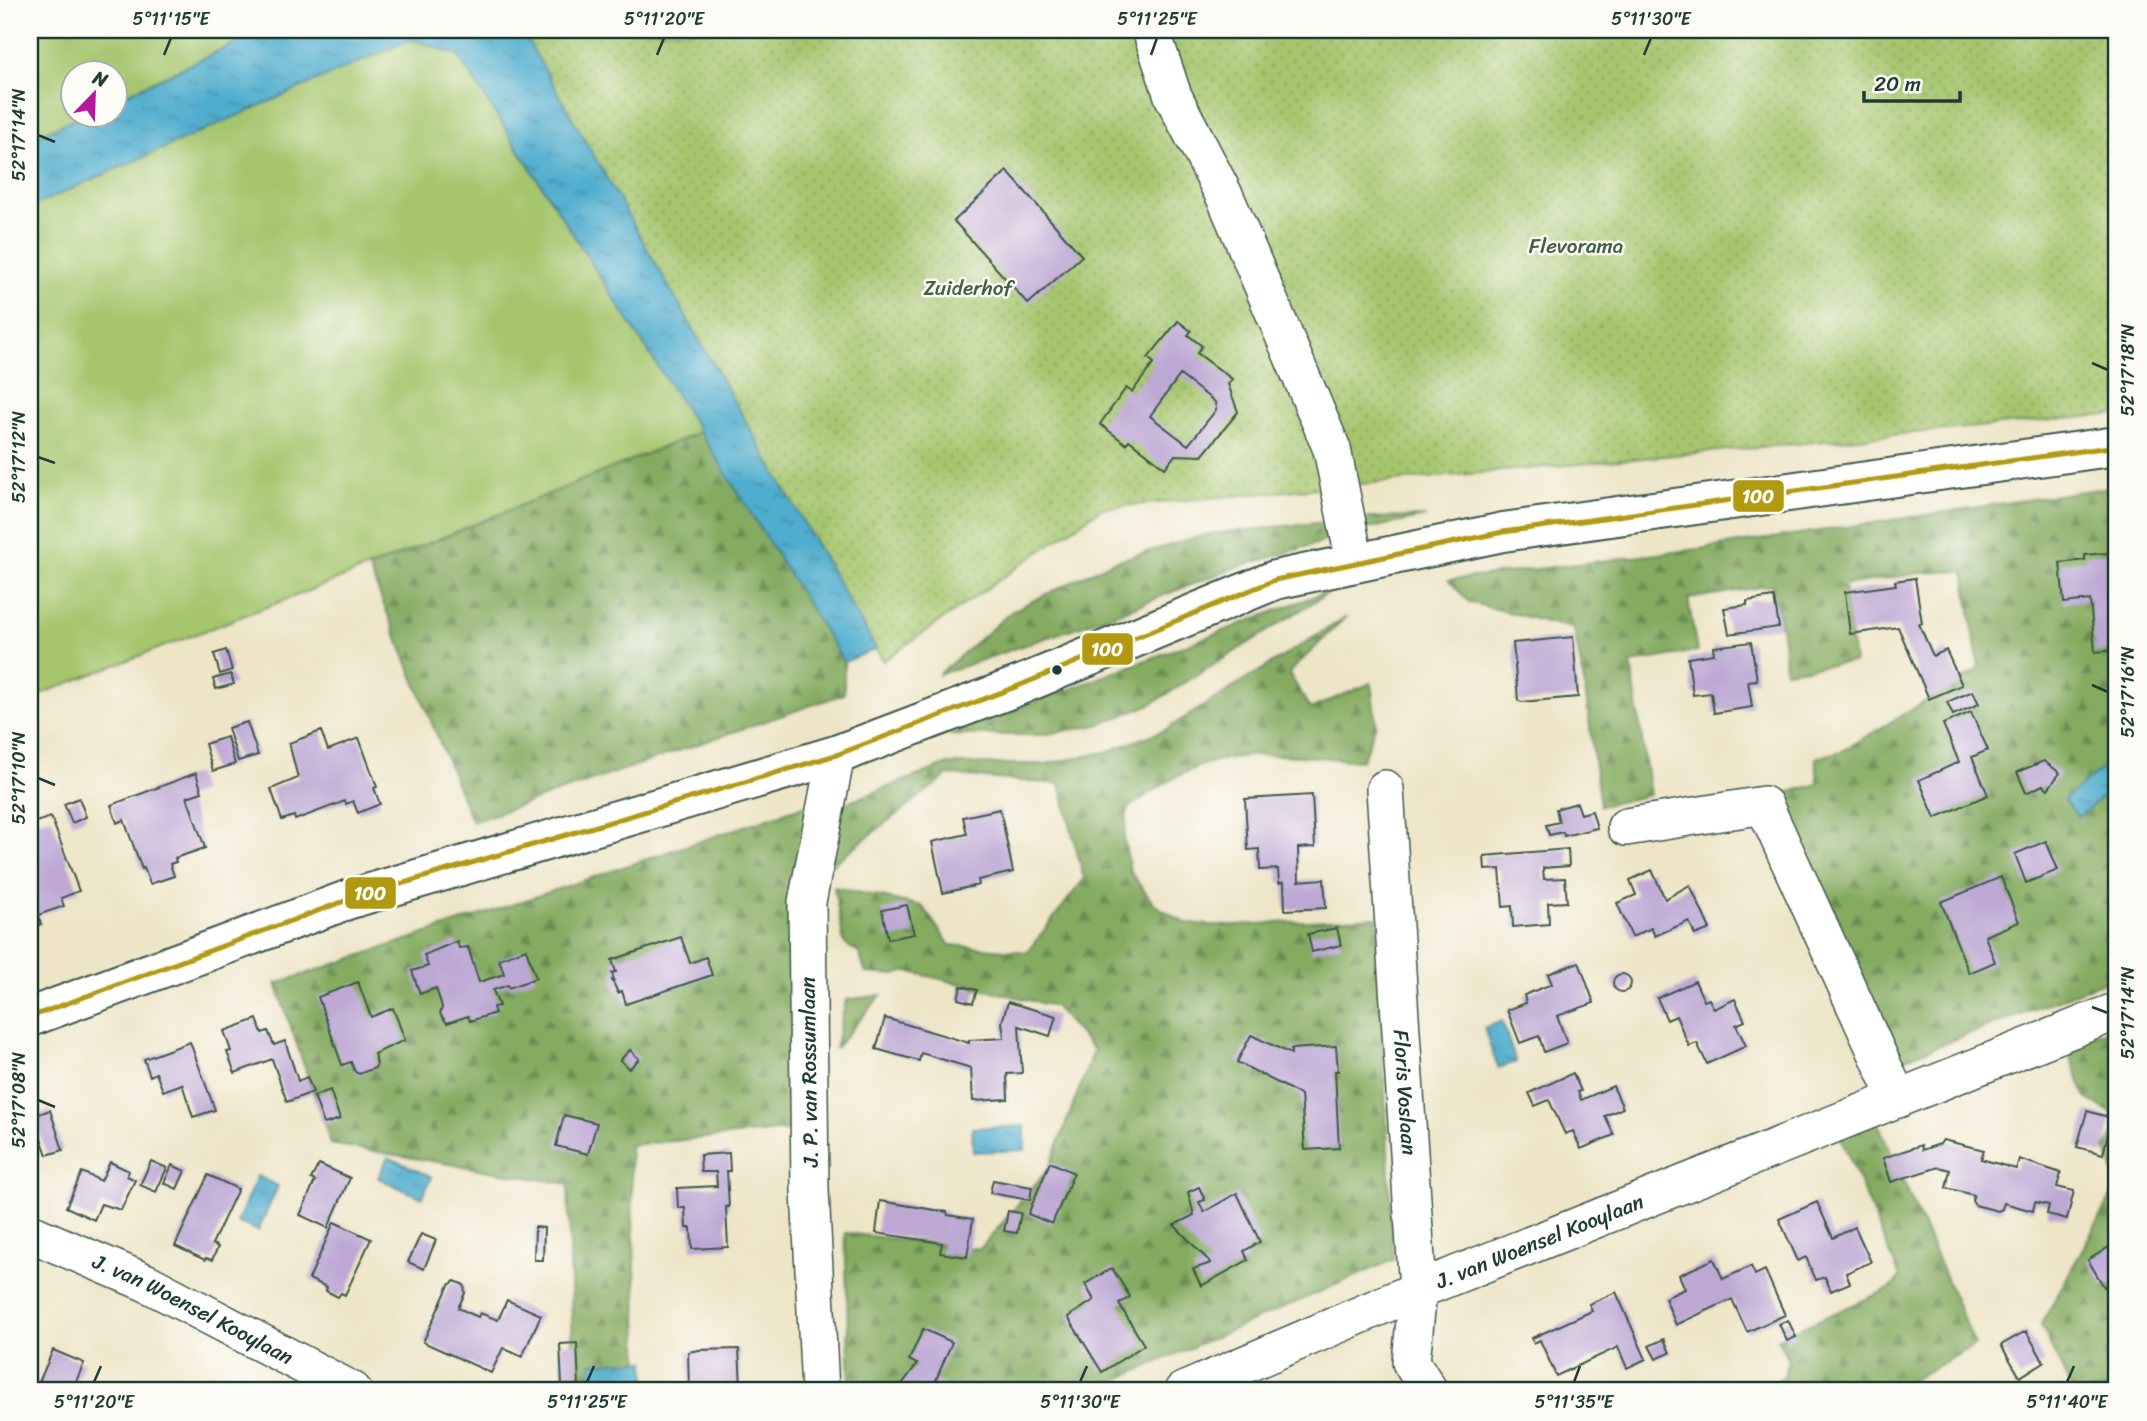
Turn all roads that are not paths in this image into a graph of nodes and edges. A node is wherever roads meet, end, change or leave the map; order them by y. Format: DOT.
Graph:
graph roads {
  1 [pos="1152,30"];
  2 [pos="2117,446"];
  3 [pos="1355,563"];
  4 [pos="836,755"];
  5 [pos="1385,789"];
  6 [pos="1626,827"];
  7 [pos="2117,1011"];
  8 [pos="30,1017"];
  9 [pos="1898,1099"];
  10 [pos="30,1233"];
  11 [pos="1418,1290"];
  12 [pos="354,1391"];
  13 [pos="820,1391"];
  14 [pos="1182,1391"];
  15 [pos="1429,1391"];
  1 -- 3 [label="street"];
  2 -- 3 [label="main road"];
  3 -- 4 [label="main road"];
  4 -- 8 [label="main road"];
  4 -- 13 [label="street, J. P. van Rossumlaan"];
  5 -- 11 [label="street, Floris Voslaan"];
  6 -- 9 [label="street"];
  7 -- 9 [label="street, J. van Woensel Kooylaan"];
  9 -- 11 [label="street, J. van Woensel Kooylaan"];
  10 -- 12 [label="street, J. van Woensel Kooylaan"];
  11 -- 14 [label="street, J. van Woensel Kooylaan"];
  11 -- 15 [label="street, Floris Voslaan"];
}
